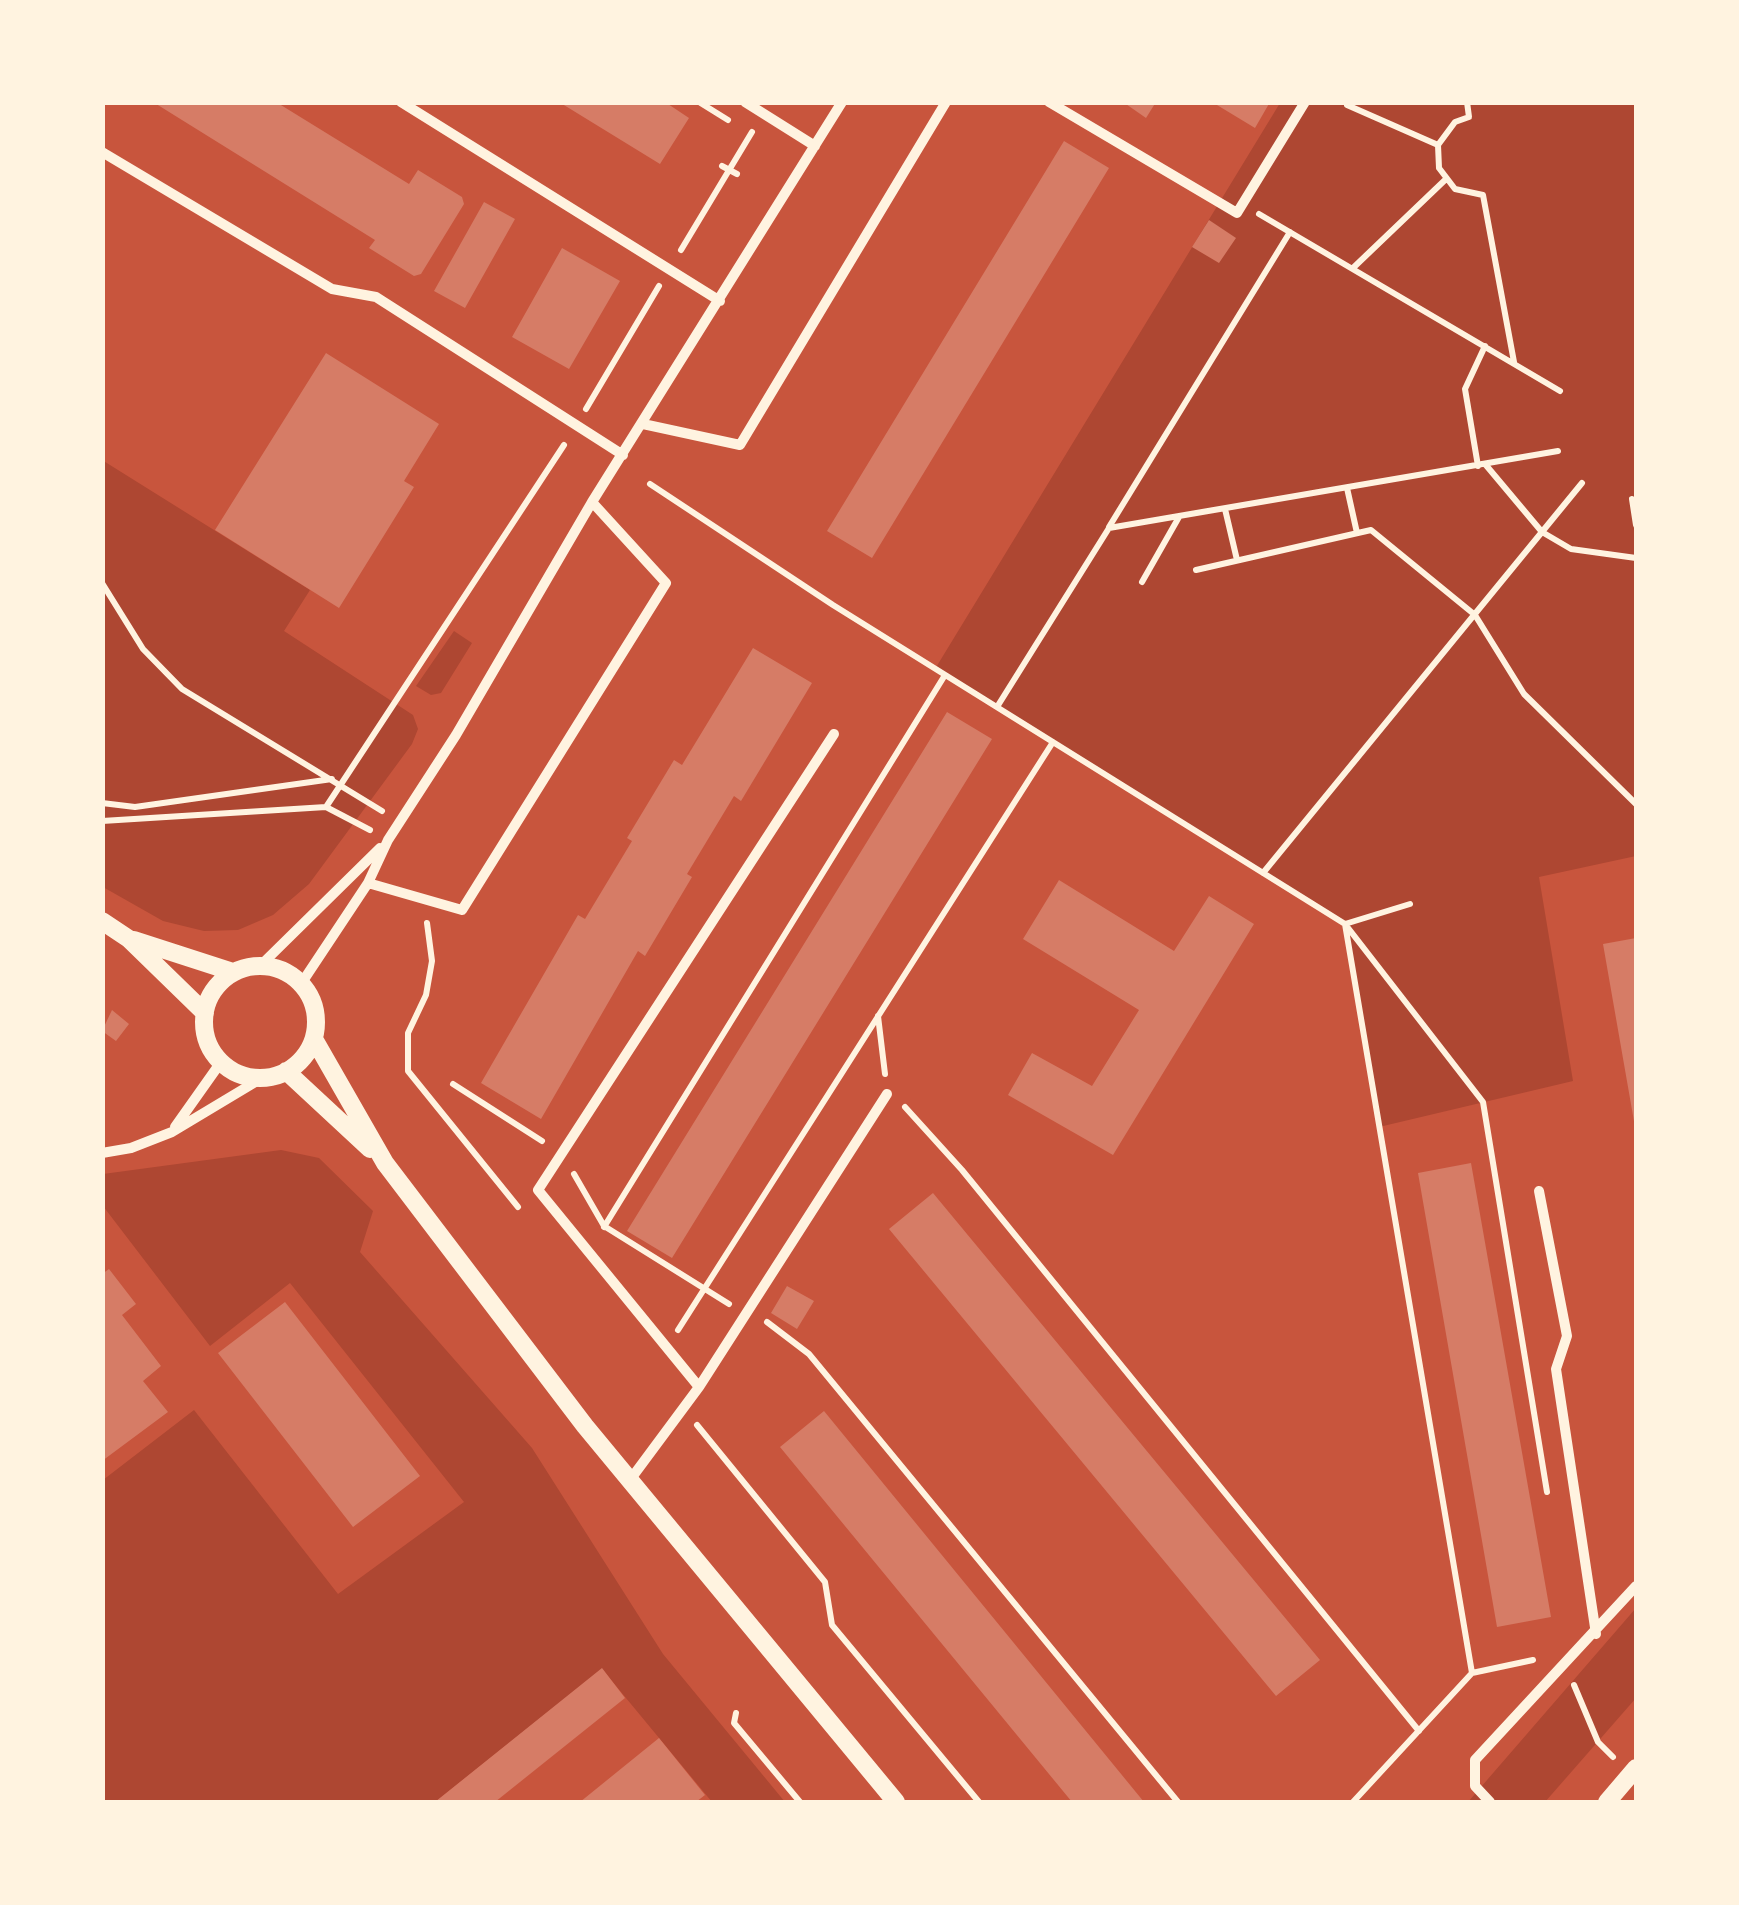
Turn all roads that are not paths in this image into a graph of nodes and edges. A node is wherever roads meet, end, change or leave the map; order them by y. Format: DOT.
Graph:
graph roads {
  1 [pos="401,102"];
  2 [pos="745,102"];
  3 [pos="842,102"];
  4 [pos="946,102"];
  5 [pos="1049,102"];
  6 [pos="1306,102"];
  7 [pos="815,146"];
  8 [pos="102,152"];
  9 [pos="720,301"];
  10 [pos="643,424"];
  11 [pos="623,455"];
  12 [pos="592,502"];
  13 [pos="834,734"];
  14 [pos="388,840"];
  15 [pos="368,883"];
  16 [pos="102,921"];
  17 [pos="129,938"];
  18 [pos="260,966"];
  19 [pos="233,972"];
  20 [pos="302,984"];
  21 [pos="205,1012"];
  22 [pos="314,1039"];
  23 [pos="221,1062"];
  24 [pos="286,1071"];
  25 [pos="262,1078"];
  26 [pos="887,1094"];
  27 [pos="172,1132"];
  28 [pos="102,1152"];
  29 [pos="385,1163"];
  30 [pos="1539,1191"];
  31 [pos="699,1388"];
  32 [pos="630,1480"];
  33 [pos="1636,1586"];
  34 [pos="1596,1634"];
  35 [pos="1634,1771"];
  36 [pos="896,1802"];
  37 [pos="1490,1802"];
  38 [pos="1607,1802"];
  1 -- 9 [label="street"];
  2 -- 7 [label="street"];
  3 -- 7 [label="street"];
  4 -- 10 [label="street"];
  5 -- 6 [label="street"];
  7 -- 9 [label="street"];
  8 -- 11 [label="street"];
  9 -- 10 [label="street"];
  10 -- 11 [label="street"];
  11 -- 12 [label="street"];
  12 -- 14 [label="street"];
  12 -- 15 [label="street"];
  13 -- 31 [label="street"];
  14 -- 15 [label="street"];
  14 -- 18 [label="street"];
  15 -- 20 [label="street"];
  16 -- 17 [label="street"];
  17 -- 19 [label="street"];
  17 -- 21 [label="street"];
  18 -- 19 [label="street"];
  18 -- 20 [label="street"];
  19 -- 21 [label="street"];
  20 -- 22 [label="street"];
  21 -- 23 [label="street"];
  22 -- 24 [label="street"];
  22 -- 29 [label="street"];
  23 -- 25 [label="street"];
  23 -- 27 [label="street"];
  24 -- 25 [label="street"];
  24 -- 29 [label="street"];
  25 -- 27 [label="street"];
  26 -- 31 [label="street"];
  27 -- 28 [label="street"];
  29 -- 32 [label="street"];
  30 -- 34 [label="street"];
  31 -- 32 [label="street"];
  32 -- 36 [label="street"];
  33 -- 34 [label="street"];
  34 -- 37 [label="street"];
  35 -- 38 [label="street"];
}
